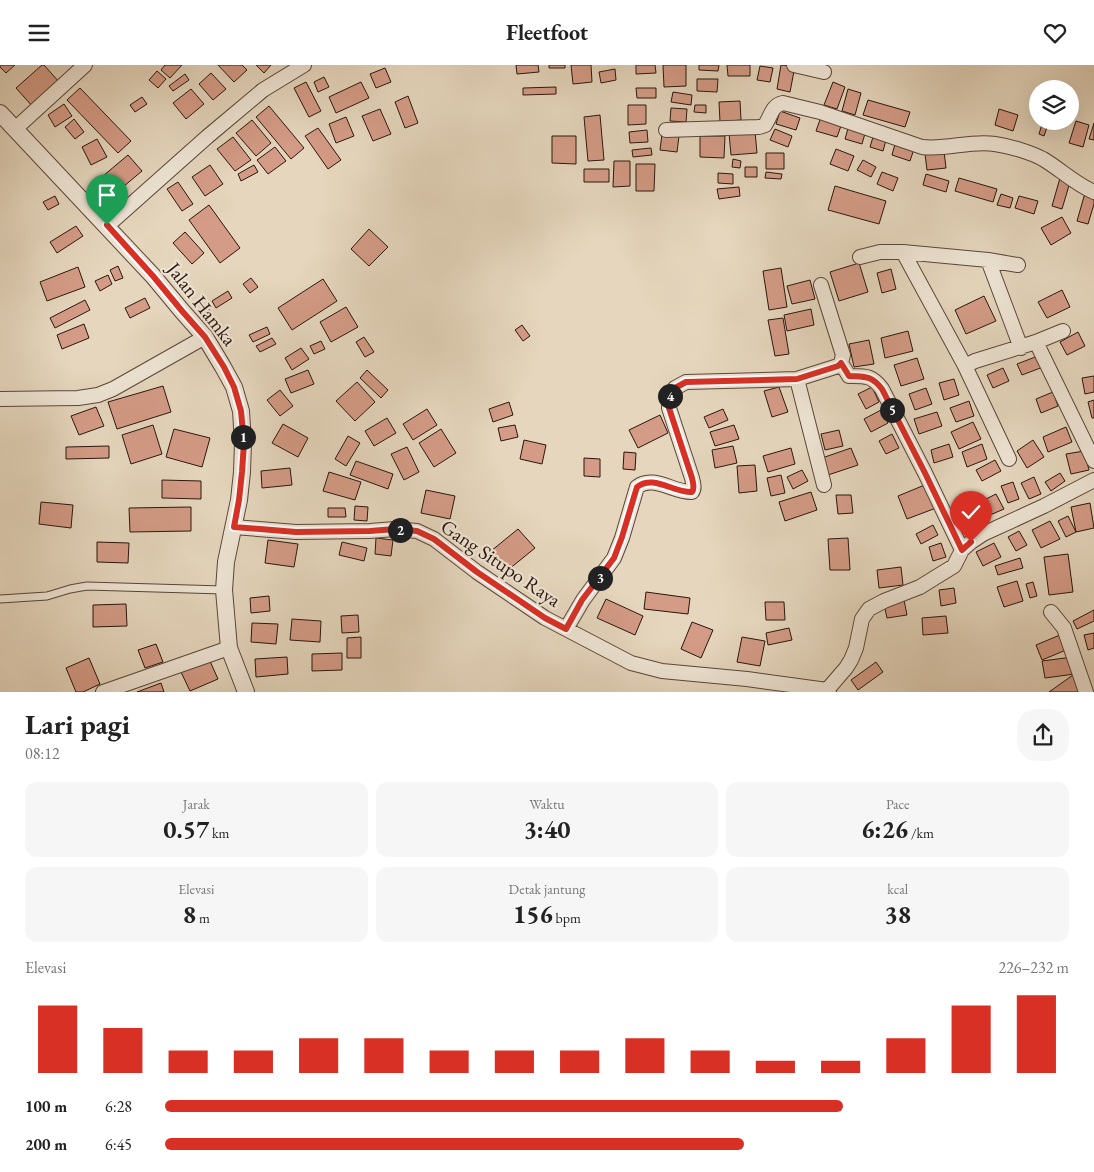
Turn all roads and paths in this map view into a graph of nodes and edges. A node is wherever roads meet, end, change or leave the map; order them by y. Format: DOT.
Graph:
graph roads {
  1 [pos="85,65"];
  2 [pos="304,65"];
  3 [pos="794,65"];
  4 [pos="824,72"];
  5 [pos="0,113"];
  6 [pos="15,129"];
  7 [pos="666,130"];
  8 [pos="1094,193"];
  9 [pos="107,225"];
  10 [pos="902,252"];
  11 [pos="860,257"];
  12 [pos="988,260"];
  13 [pos="1018,265"];
  14 [pos="821,285"];
  15 [pos="1063,331"];
  16 [pos="205,337"];
  17 [pos="1036,343"];
  18 [pos="1021,348"];
  19 [pos="841,363"];
  20 [pos="965,366"];
  21 [pos="797,379"];
  22 [pos="0,399"];
  23 [pos="1009,459"];
  24 [pos="1094,461"];
  25 [pos="1094,480"];
  26 [pos="824,485"];
  27 [pos="234,527"];
  28 [pos="962,550"];
  29 [pos="224,590"];
  30 [pos="0,599"];
  31 [pos="1051,612"];
  32 [pos="566,629"];
  33 [pos="229,648"];
  34 [pos="828,691"];
  35 [pos="103,692"];
  36 [pos="246,692"];
  37 [pos="1086,692"];
  1 -- 6 [label="street"];
  2 -- 9 [label="street"];
  3 -- 4 [label="street"];
  5 -- 6 [label="street, Jalan Hamka"];
  6 -- 9 [label="street, Jalan Hamka"];
  7 -- 8 [label="street"];
  9 -- 16 [label="street, Jalan Hamka"];
  10 -- 11 [label="street"];
  10 -- 12 [label="street"];
  10 -- 20 [label="street"];
  12 -- 13 [label="street"];
  12 -- 18 [label="street"];
  14 -- 19 [label="street"];
  15 -- 17 [label="street"];
  16 -- 22 [label="street"];
  16 -- 27 [label="street, Jalan Hamka"];
  17 -- 18 [label="street"];
  17 -- 24 [label="street"];
  18 -- 20 [label="street"];
  19 -- 21 [label="street"];
  19 -- 28 [label="street"];
  20 -- 23 [label="street"];
  21 -- 26 [label="street"];
  21 -- 32 [label="street, Gang Situpo Raya"];
  25 -- 28 [label="street"];
  27 -- 29 [label="street, Jalan Hamka"];
  27 -- 32 [label="street, Gang Situpo Raya"];
  28 -- 34 [label="street"];
  29 -- 30 [label="lane"];
  29 -- 33 [label="street, Jalan Hamka"];
  31 -- 37 [label="street"];
  32 -- 34 [label="street, Gang Situpo Raya"];
  33 -- 35 [label="street"];
  33 -- 36 [label="street, Jalan Hamka"];
}
